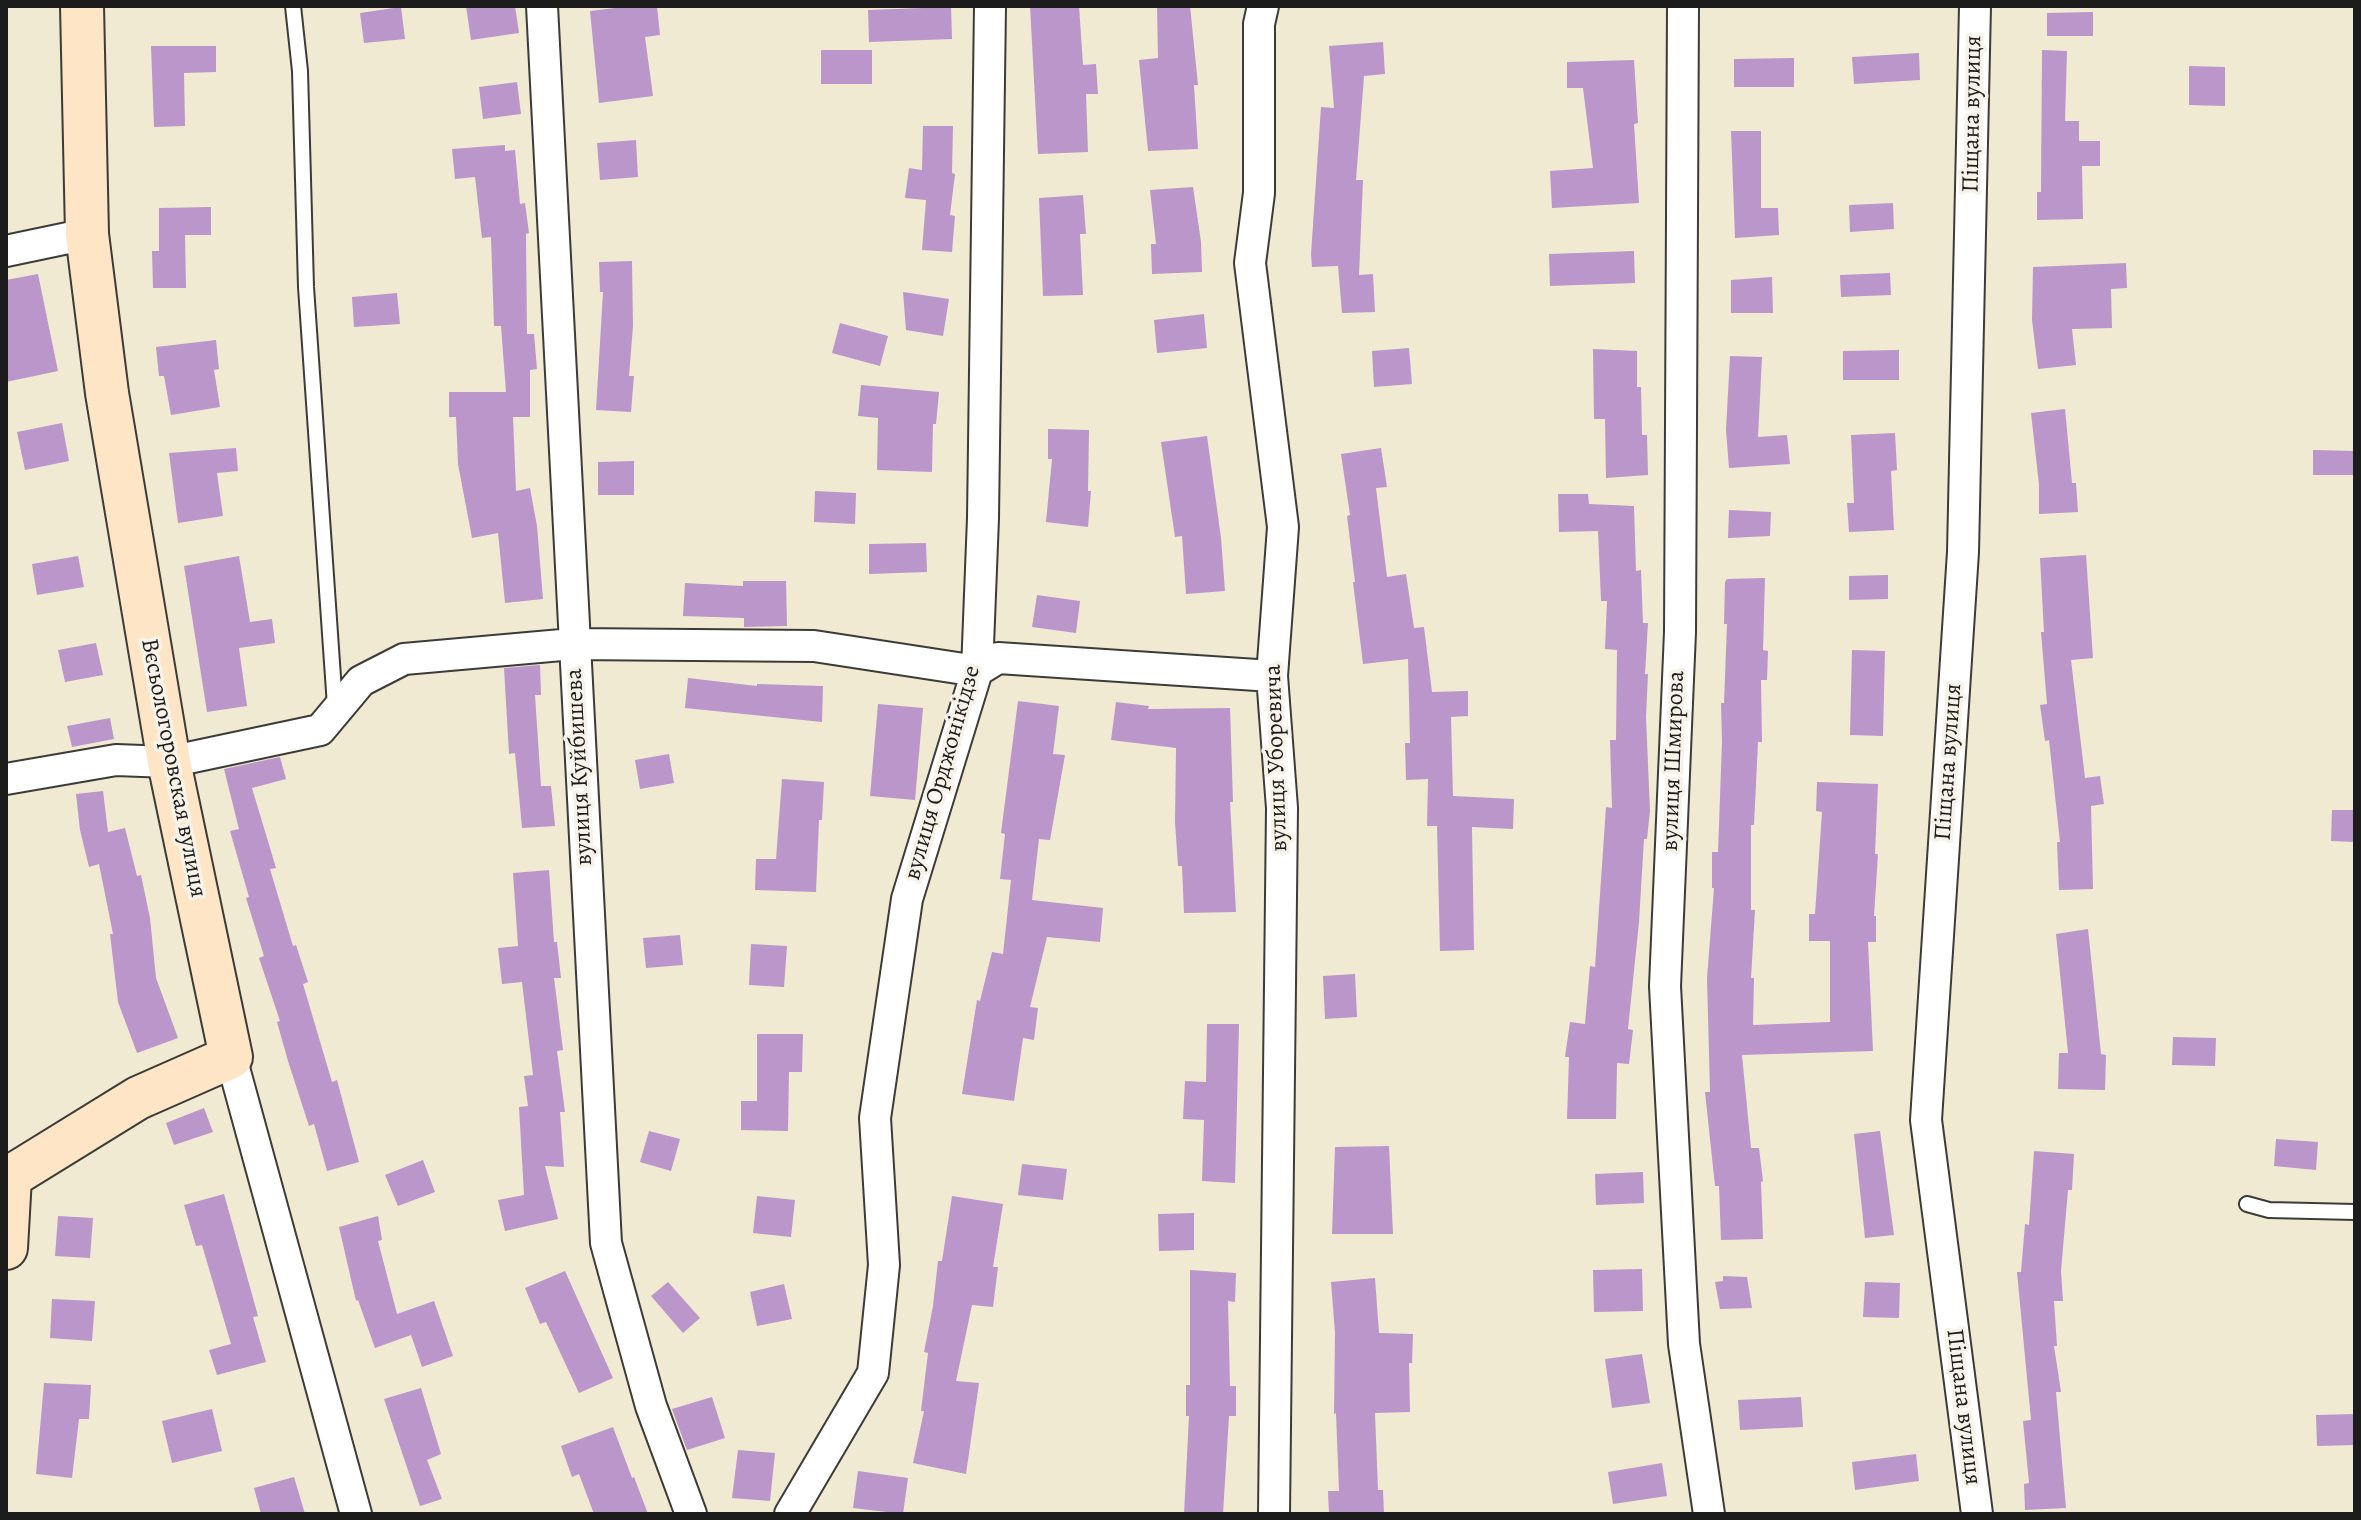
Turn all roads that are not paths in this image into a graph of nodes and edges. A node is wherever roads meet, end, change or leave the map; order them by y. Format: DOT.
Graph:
graph roads {
  1 [pos="82,6"];
  2 [pos="293,6"];
  3 [pos="542,6"];
  4 [pos="990,6"];
  5 [pos="1263,6"];
  6 [pos="1683,6"];
  7 [pos="1975,6"];
  8 [pos="87,234"];
  9 [pos="6,251"];
  10 [pos="573,644"];
  11 [pos="977,671"];
  12 [pos="1272,676"];
  13 [pos="335,715"];
  14 [pos="169,762"];
  15 [pos="6,779"];
  16 [pos="231,1057"];
  17 [pos="8,1172"];
  18 [pos="2247,1204"];
  19 [pos="2355,1212"];
  20 [pos="6,1248"];
  21 [pos="356,1514"];
  22 [pos="691,1514"];
  23 [pos="790,1514"];
  24 [pos="1274,1514"];
  25 [pos="1709,1514"];
  26 [pos="1977,1514"];
  1 -- 8 [label="street, Вєсьологоровская вулиця"];
  2 -- 13 [label="lane"];
  3 -- 10 [label="street, вулиця Куйбишева"];
  4 -- 11 [label="street, вулиця Орджонікідзе"];
  5 -- 12 [label="street, вулиця Уборевича"];
  6 -- 25 [label="street, вулиця Шмирова"];
  7 -- 26 [label="street, Піщана вулиця"];
  8 -- 9 [label="street"];
  8 -- 14 [label="street, Вєсьологоровская вулиця"];
  10 -- 11 [label="street"];
  10 -- 13 [label="street"];
  10 -- 22 [label="street, вулиця Куйбишева"];
  11 -- 12 [label="street"];
  11 -- 23 [label="street, вулиця Орджонікідзе"];
  12 -- 24 [label="street, вулиця Уборевича"];
  13 -- 14 [label="street"];
  14 -- 15 [label="street"];
  14 -- 16 [label="street, Вєсьологоровская вулиця"];
  16 -- 17 [label="street"];
  16 -- 21 [label="street, Вєсьологоровская вулиця"];
  17 -- 20 [label="street"];
  18 -- 19 [label="lane"];
}
